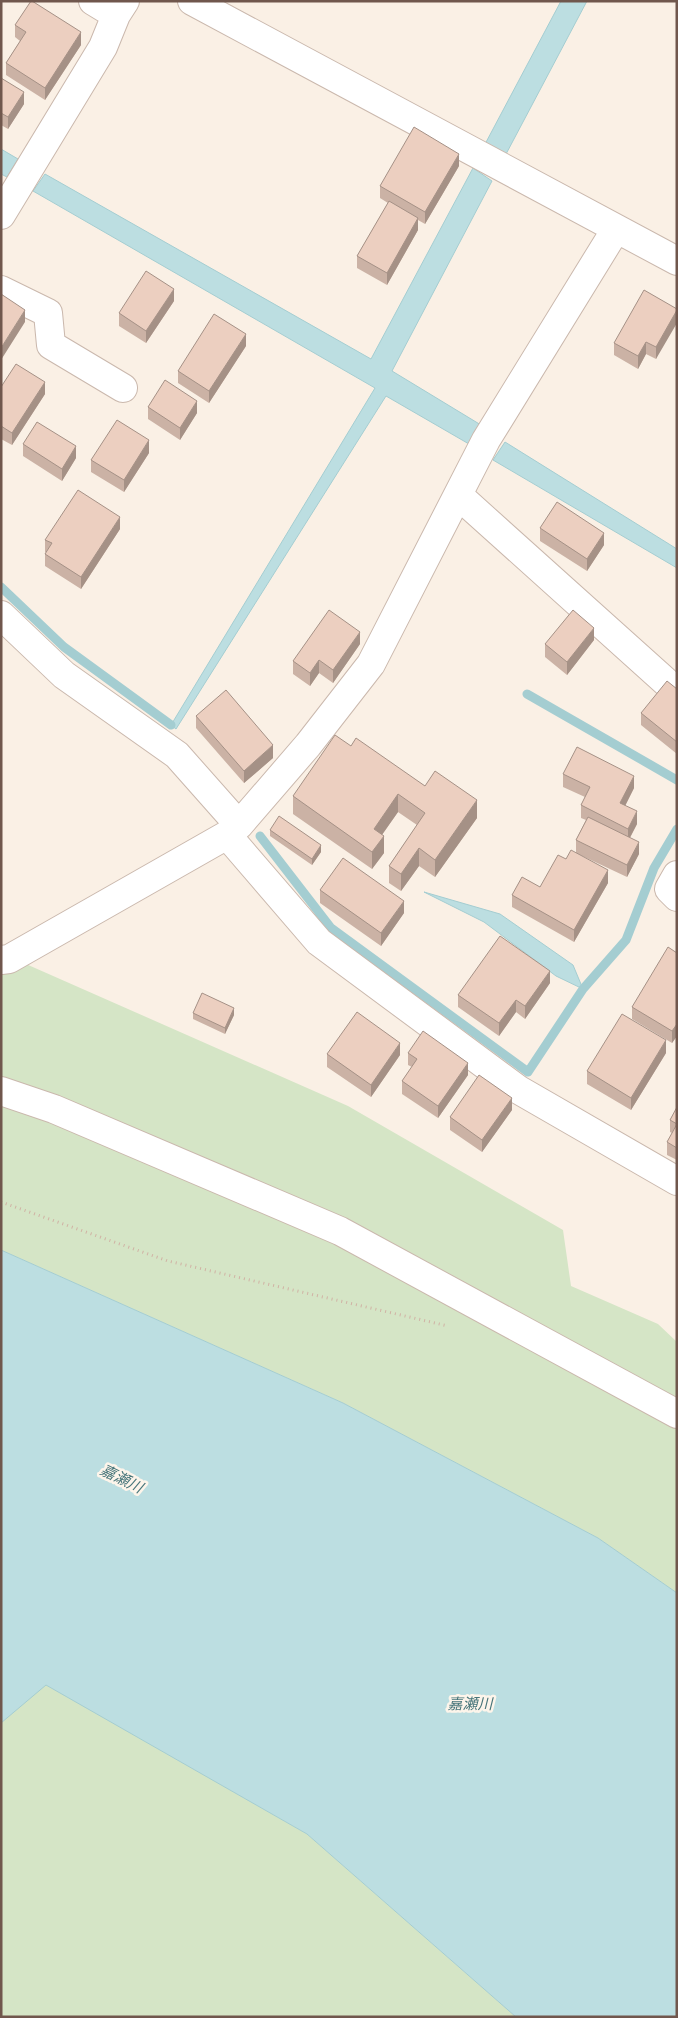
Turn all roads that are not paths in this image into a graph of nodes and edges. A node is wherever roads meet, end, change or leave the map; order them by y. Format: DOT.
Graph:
graph roads {
  1 [pos="93,1"];
  2 [pos="192,1"];
  3 [pos="120,8"];
  4 [pos="1,215"];
  5 [pos="616,229"];
  6 [pos="677,261"];
  7 [pos="1,290"];
  8 [pos="123,388"];
  9 [pos="458,495"];
  10 [pos="1,615"];
  11 [pos="677,690"];
  12 [pos="233,830"];
  13 [pos="677,875"];
  14 [pos="677,897"];
  15 [pos="1,960"];
  16 [pos="1,1091"];
  17 [pos="677,1181"];
  18 [pos="677,1414"];
  1 -- 3 [label="street"];
  2 -- 5 [label="street"];
  3 -- 4 [label="street"];
  5 -- 6 [label="street"];
  5 -- 9 [label="street"];
  7 -- 8 [label="street"];
  9 -- 11 [label="street"];
  9 -- 12 [label="street"];
  10 -- 12 [label="street"];
  12 -- 15 [label="street"];
  12 -- 17 [label="street"];
  13 -- 14 [label="street"];
  16 -- 18 [label="street"];
}
